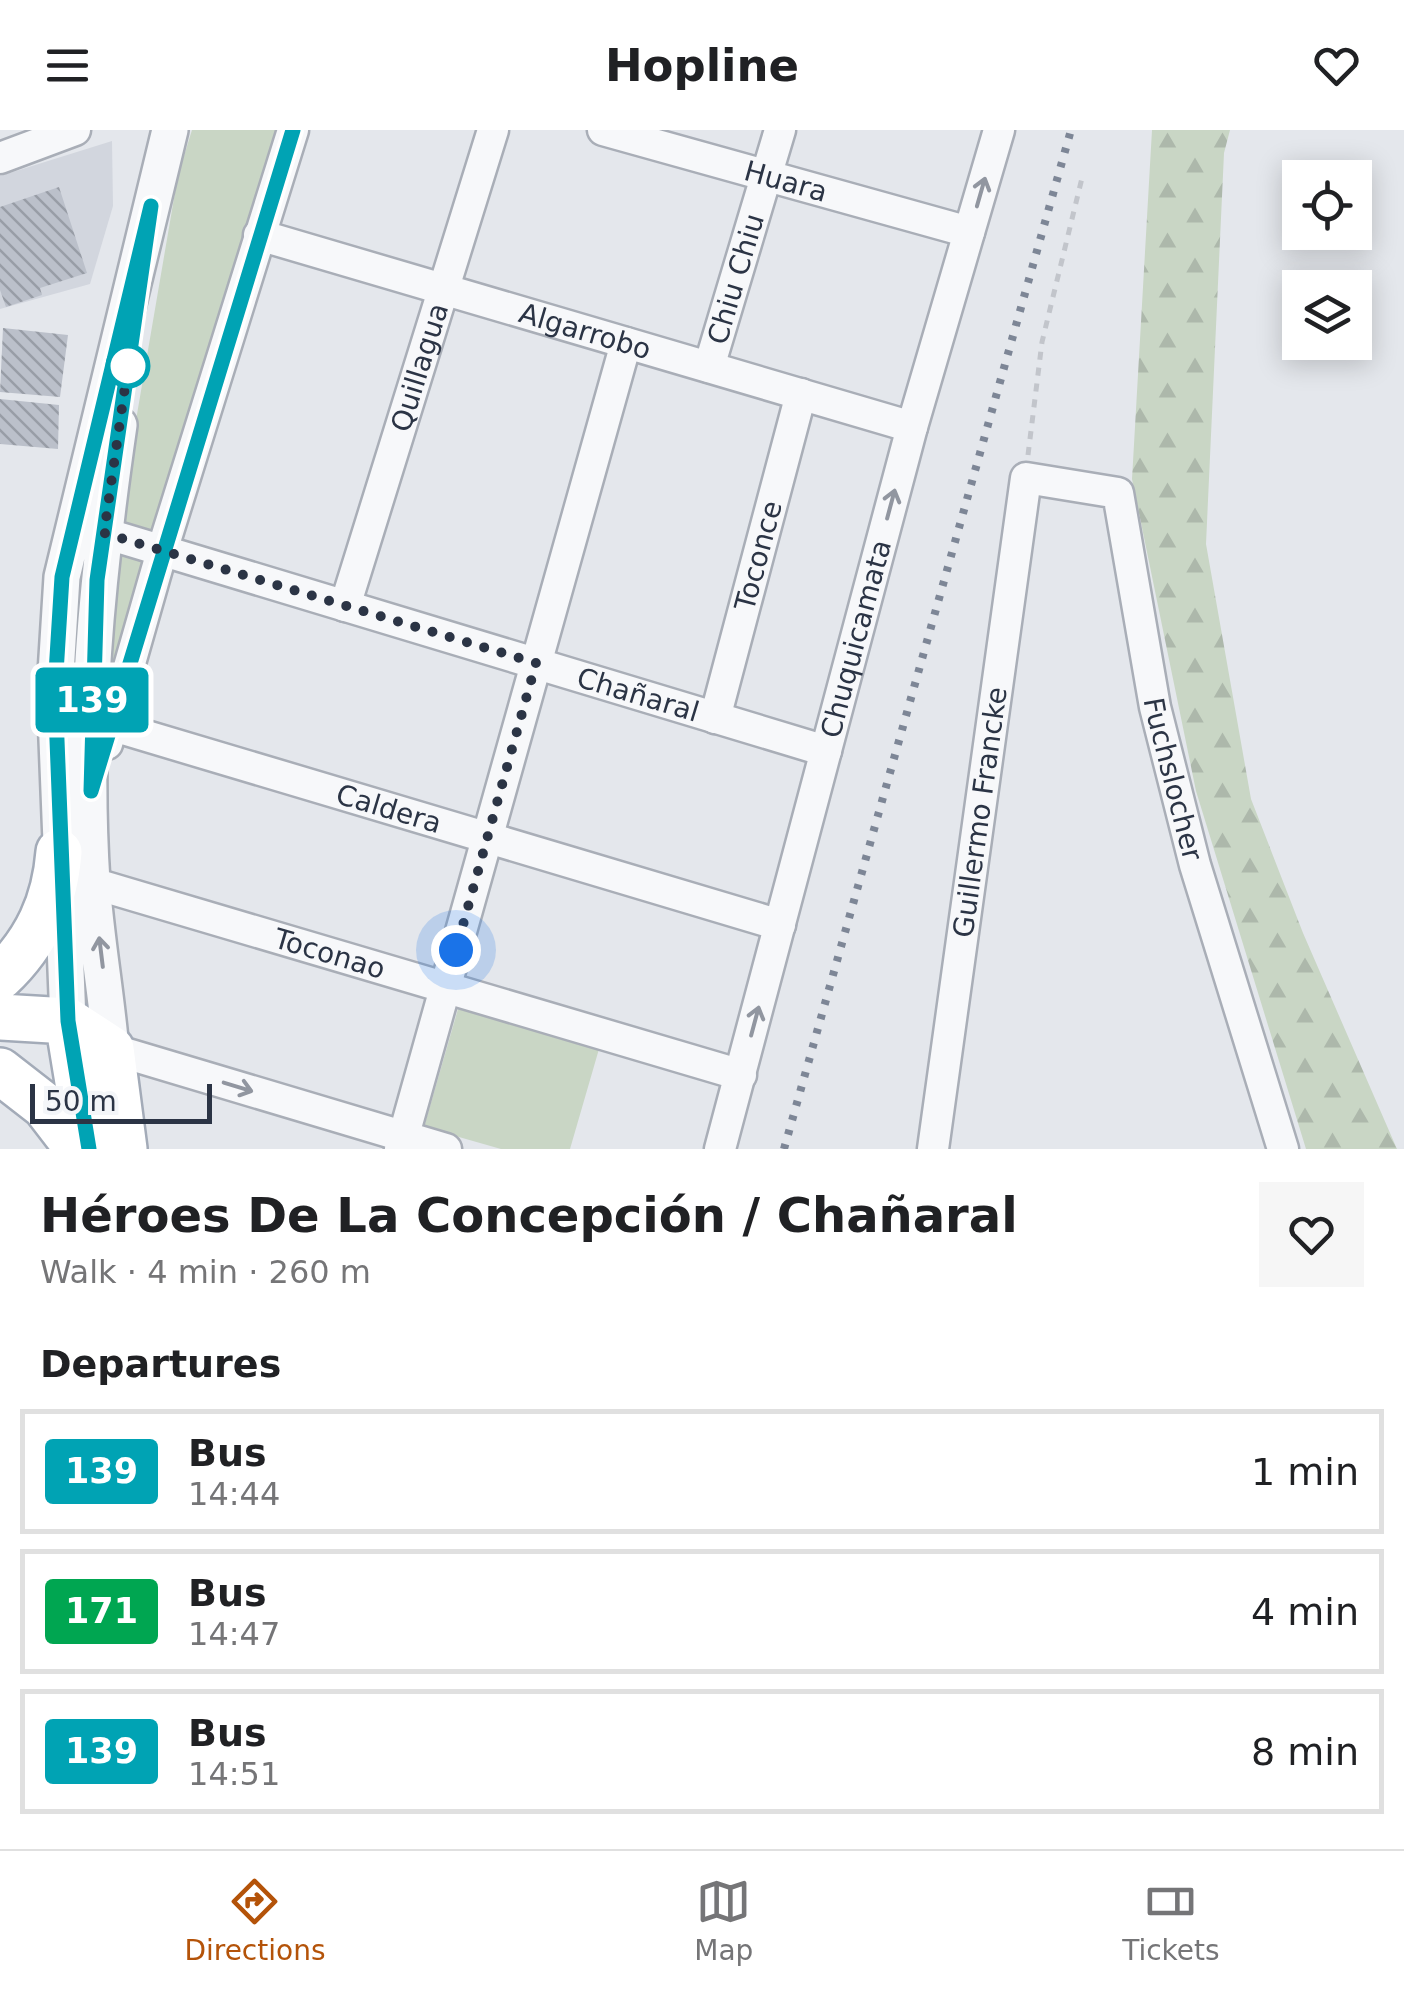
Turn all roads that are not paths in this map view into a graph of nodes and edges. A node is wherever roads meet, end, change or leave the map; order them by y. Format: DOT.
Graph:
graph roads {
  1 [pos="75,130"];
  2 [pos="170,130"];
  3 [pos="293,130"];
  4 [pos="493,130"];
  5 [pos="603,130"];
  6 [pos="780,130"];
  7 [pos="999,130"];
  8 [pos="0,158"];
  9 [pos="766,176"];
  10 [pos="151,206"];
  11 [pos="969,232"];
  12 [pos="259,235"];
  13 [pos="444,289"];
  14 [pos="626,342"];
  15 [pos="710,367"];
  16 [pos="801,394"];
  17 [pos="912,427"];
  18 [pos="1026,478"];
  19 [pos="104,533"];
  20 [pos="162,551"];
  21 [pos="344,606"];
  22 [pos="536,663"];
  23 [pos="714,718"];
  24 [pos="114,726"];
  25 [pos="826,750"];
  26 [pos="91,791"];
  27 [pos="487,838"];
  28 [pos="59,852"];
  29 [pos="92,883"];
  30 [pos="780,925"];
  31 [pos="0,977"];
  32 [pos="445,988"];
  33 [pos="0,1018"];
  34 [pos="84,1039"];
  35 [pos="0,1046"];
  36 [pos="0,1071"];
  37 [pos="741,1074"];
  38 [pos="402,1143"];
  39 [pos="78,1149"];
  40 [pos="89,1149"];
  41 [pos="124,1149"];
  42 [pos="446,1149"];
  43 [pos="720,1149"];
  44 [pos="933,1149"];
  45 [pos="1284,1149"];
  1 -- 8 [label="street"];
  2 -- 10 [label="street"];
  3 -- 12 [label="street"];
  4 -- 13 [label="street, Quillagua"];
  5 -- 9 [label="street, Huara"];
  6 -- 9 [label="street, Chiu Chiu"];
  11 -- 7 [label="street, Chuquicamata, one-way"];
  9 -- 11 [label="street, Huara"];
  9 -- 15 [label="street, Chiu Chiu"];
  10 -- 19 [label="street"];
  10 -- 28 [label="street"];
  11 -- 17 [label="street, Chuquicamata"];
  12 -- 13 [label="street, Algarrobo"];
  12 -- 20 [label="street"];
  13 -- 14 [label="street, Algarrobo"];
  13 -- 21 [label="street, Quillagua"];
  14 -- 15 [label="street, Algarrobo"];
  14 -- 22 [label="street"];
  15 -- 16 [label="street, Algarrobo"];
  16 -- 17 [label="street, Algarrobo"];
  16 -- 23 [label="street, Toconce"];
  25 -- 17 [label="street, Chuquicamata, one-way"];
  18 -- 44 [label="street, Guillermo Francke"];
  18 -- 45 [label="street, Fuchslocher"];
  19 -- 20 [label="street, Chañaral"];
  19 -- 26 [label="street"];
  20 -- 21 [label="street, Chañaral"];
  20 -- 24 [label="street"];
  21 -- 22 [label="street, Chañaral"];
  22 -- 23 [label="street, Chañaral"];
  22 -- 27 [label="street"];
  23 -- 25 [label="street, Chañaral"];
  24 -- 26 [label="street"];
  24 -- 27 [label="street, Caldera"];
  25 -- 30 [label="street, Chuquicamata"];
  26 -- 29 [label="street"];
  27 -- 30 [label="street, Caldera"];
  27 -- 32 [label="street"];
  28 -- 31 [label="main road"];
  28 -- 34 [label="street"];
  29 -- 32 [label="street, Toconao"];
  34 -- 29 [label="street, one-way"];
  37 -- 30 [label="street, Chuquicamata, one-way"];
  32 -- 37 [label="street, Toconao"];
  32 -- 38 [label="street"];
  33 -- 34 [label="main road"];
  34 -- 35 [label="main road"];
  34 -- 38 [label="street, one-way"];
  34 -- 40 [label="main road"];
  34 -- 41 [label="main road"];
  36 -- 39 [label="main road"];
  37 -- 43 [label="street, Chuquicamata"];
  38 -- 42 [label="street"];
}
